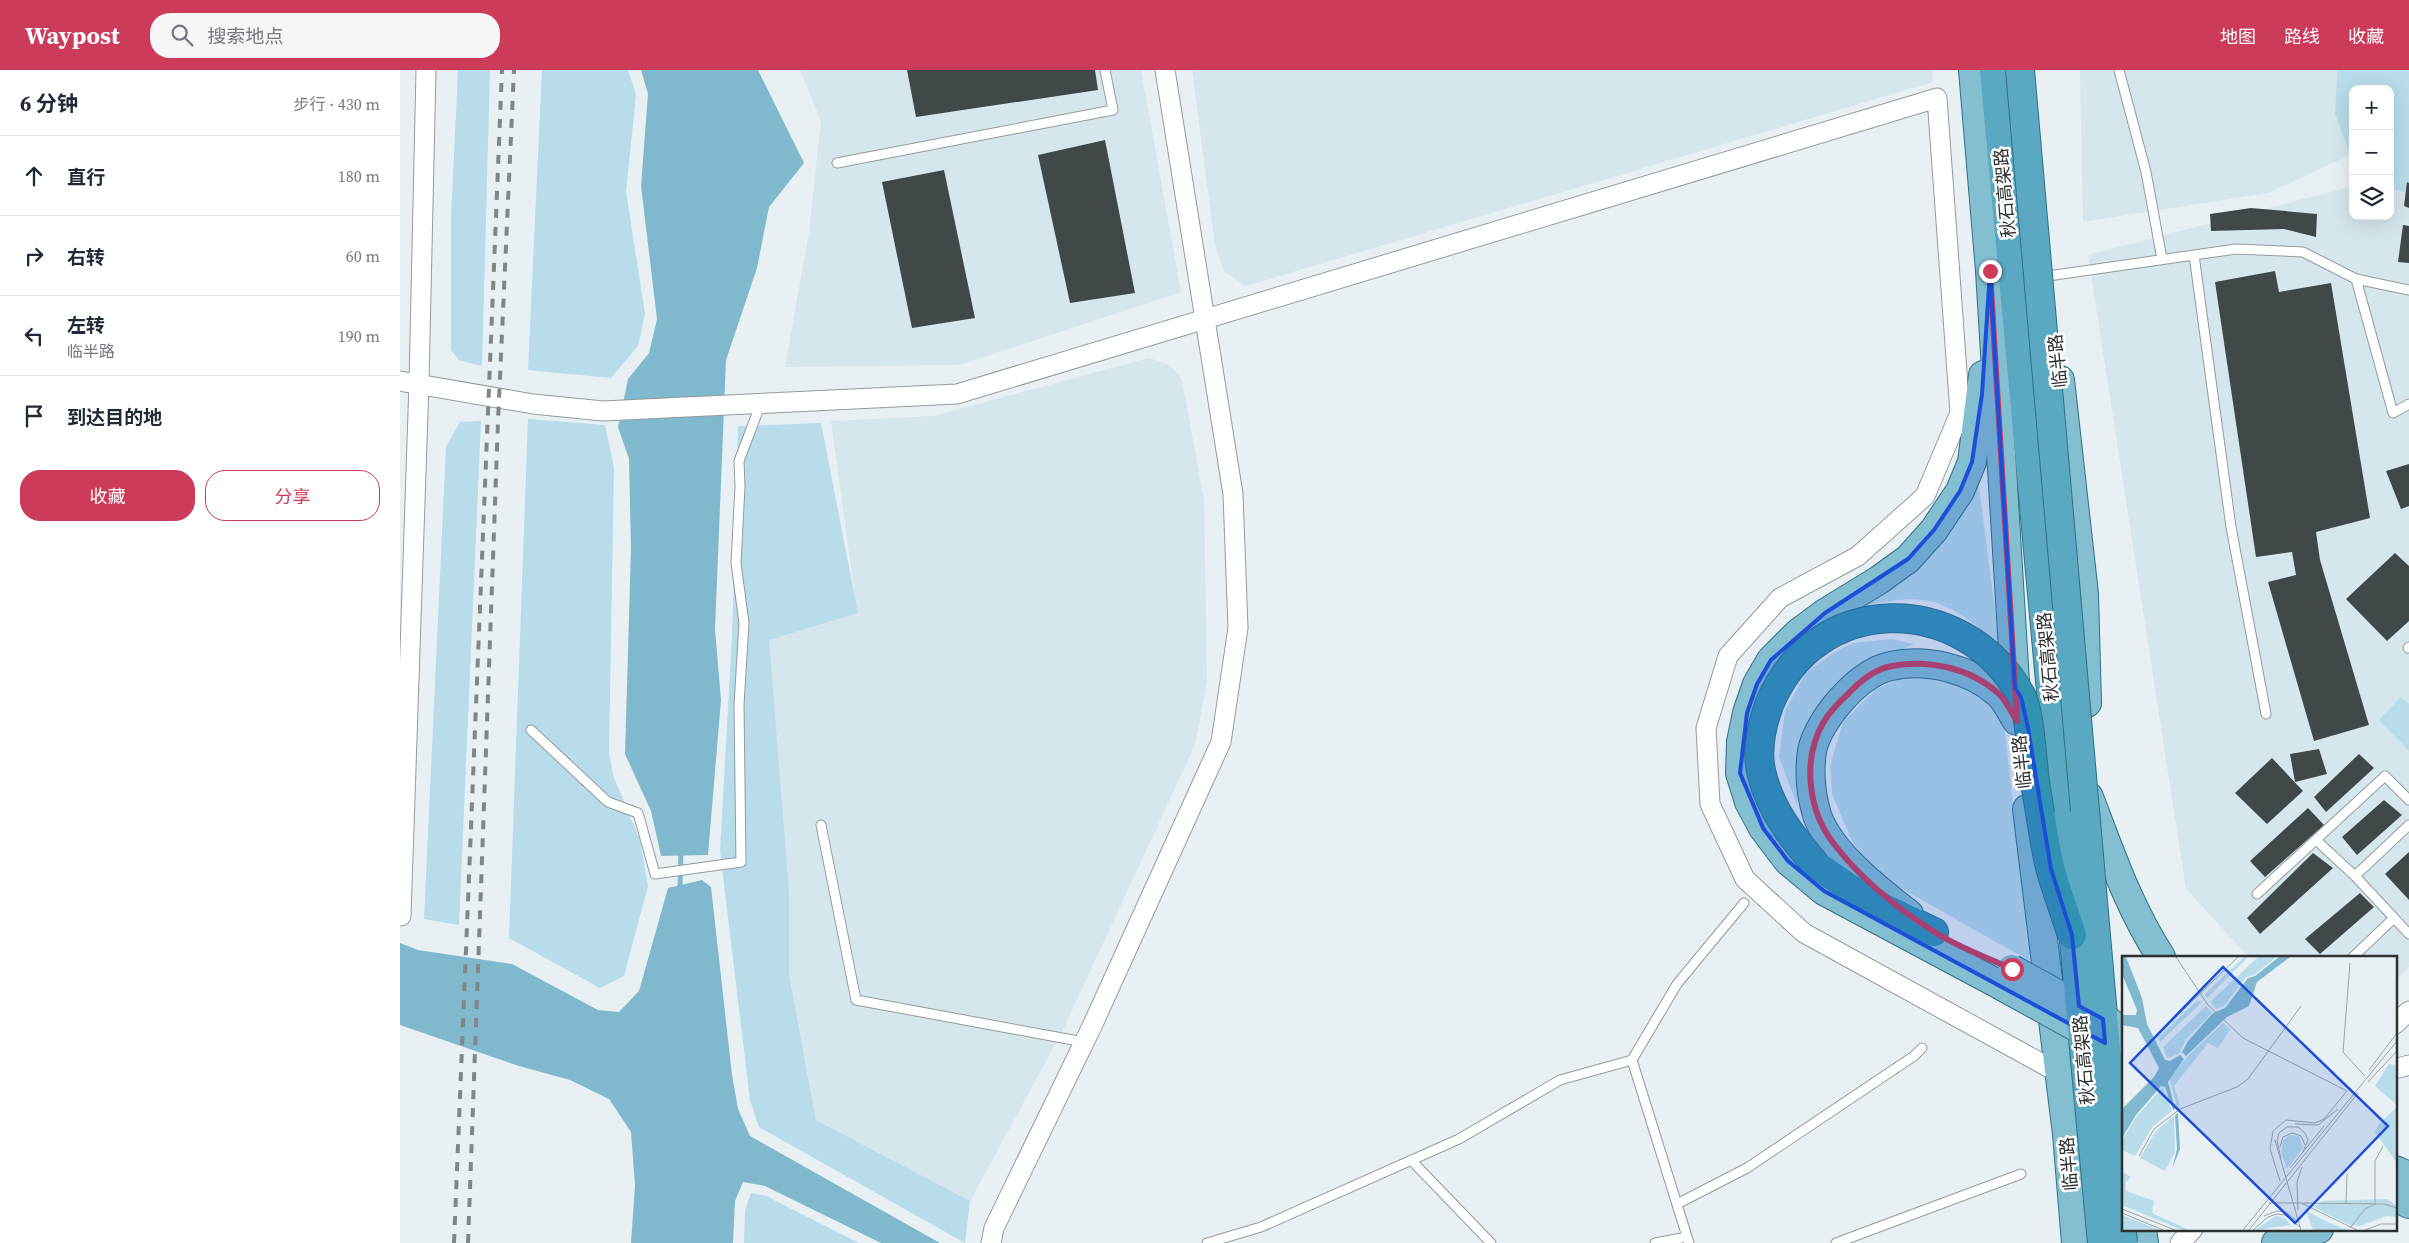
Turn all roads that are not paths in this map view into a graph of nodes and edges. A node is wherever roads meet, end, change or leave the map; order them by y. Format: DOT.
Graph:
graph roads {
  1 [pos="426,70"];
  2 [pos="1106,70"];
  3 [pos="1165,70"];
  4 [pos="1973,70"];
  5 [pos="2020,70"];
  6 [pos="2119,70"];
  7 [pos="1993,76"];
  8 [pos="837,163"];
  9 [pos="2194,255"];
  10 [pos="2162,259"];
  11 [pos="1990,271"];
  12 [pos="2048,276"];
  13 [pos="2356,279"];
  14 [pos="2409,290"];
  15 [pos="1206,319"];
  16 [pos="409,382"];
  17 [pos="761,402"];
  18 [pos="2409,404"];
  19 [pos="2266,714"];
  20 [pos="2017,721"];
  21 [pos="531,730"];
  22 [pos="2090,797"];
  23 [pos="2409,800"];
  24 [pos="821,825"];
  25 [pos="2409,825"];
  26 [pos="2316,840"];
  27 [pos="2355,876"];
  28 [pos="401,878"];
  29 [pos="2257,894"];
  30 [pos="1744,903"];
  31 [pos="401,916"];
  32 [pos="2394,918"];
  33 [pos="1934,932"];
  34 [pos="2409,934"];
  35 [pos="2072,935"];
  36 [pos="2160,956"];
  37 [pos="2354,956"];
  38 [pos="2006,977"];
  39 [pos="2409,1011"];
  40 [pos="2396,1023"];
  41 [pos="2122,1030"];
  42 [pos="1084,1042"];
  43 [pos="1922,1048"];
  44 [pos="2122,1052"];
  45 [pos="1632,1060"];
  46 [pos="2122,1062"];
  47 [pos="2409,1065"];
  48 [pos="2396,1069"];
  49 [pos="2059,1073"];
  50 [pos="1411,1160"];
  51 [pos="2396,1170"];
  52 [pos="2021,1174"];
  53 [pos="2409,1176"];
  54 [pos="2396,1197"];
  55 [pos="1677,1204"];
  56 [pos="2409,1204"];
  57 [pos="2396,1220"];
  58 [pos="2409,1222"];
  59 [pos="2142,1230"];
  60 [pos="2192,1230"];
  61 [pos="2314,1230"];
  62 [pos="1688,1240"];
  63 [pos="991,1243"];
  64 [pos="1208,1243"];
  65 [pos="1490,1243"];
  66 [pos="1655,1243"];
  67 [pos="1836,1243"];
  68 [pos="2076,1243"];
  69 [pos="2102,1243"];
  70 [pos="2122,1243"];
  71 [pos="2144,1243"];
  72 [pos="2180,1243"];
  73 [pos="2276,1243"];
  1 -- 16 [label="street"];
  2 -- 8 [label="lane"];
  3 -- 15 [label="street"];
  4 -- 11 [label="main road, 临半路"];
  5 -- 12 [label="main road, 临半路"];
  5 -- 70 [label="highway, 秋石高架路, bridge"];
  6 -- 10 [label="lane"];
  7 -- 35 [label="highway, 秋石高架路, bridge"];
  9 -- 10 [label="lane"];
  9 -- 13 [label="lane"];
  9 -- 19 [label="lane"];
  10 -- 12 [label="lane"];
  11 -- 20 [label="main road, 临半路"];
  11 -- 38 [label="main road"];
  12 -- 22 [label="main road, 临半路"];
  13 -- 14 [label="lane"];
  13 -- 18 [label="lane"];
  15 -- 17 [label="street"];
  15 -- 42 [label="street"];
  15 -- 49 [label="street"];
  16 -- 17 [label="street"];
  16 -- 28 [label="street"];
  17 -- 21 [label="lane"];
  20 -- 33 [label="main road"];
  20 -- 49 [label="main road, 临半路"];
  22 -- 36 [label="main road"];
  22 -- 46 [label="main road, 临半路"];
  23 -- 26 [label="lane"];
  24 -- 42 [label="lane"];
  25 -- 27 [label="lane"];
  26 -- 27 [label="lane"];
  26 -- 29 [label="lane"];
  27 -- 32 [label="lane"];
  28 -- 31 [label="street"];
  30 -- 45 [label="lane"];
  32 -- 34 [label="lane"];
  32 -- 37 [label="lane"];
  33 -- 35 [label="highway, bridge"];
  33 -- 38 [label="main road"];
  35 -- 69 [label="highway, 秋石高架路, bridge"];
  38 -- 41 [label="main road, bridge"];
  38 -- 44 [label="main road, bridge"];
  39 -- 40 [label="street"];
  42 -- 63 [label="street"];
  43 -- 55 [label="lane"];
  45 -- 50 [label="lane"];
  45 -- 55 [label="lane"];
  47 -- 48 [label="street"];
  49 -- 68 [label="main road, 临半路"];
  50 -- 64 [label="lane"];
  50 -- 65 [label="lane"];
  51 -- 53 [label="main road"];
  52 -- 67 [label="lane"];
  54 -- 56 [label="main road"];
  55 -- 62 [label="lane"];
  57 -- 58 [label="main road"];
  59 -- 71 [label="main road"];
  60 -- 72 [label="street"];
  61 -- 73 [label="main road"];
  62 -- 66 [label="lane"];
}
